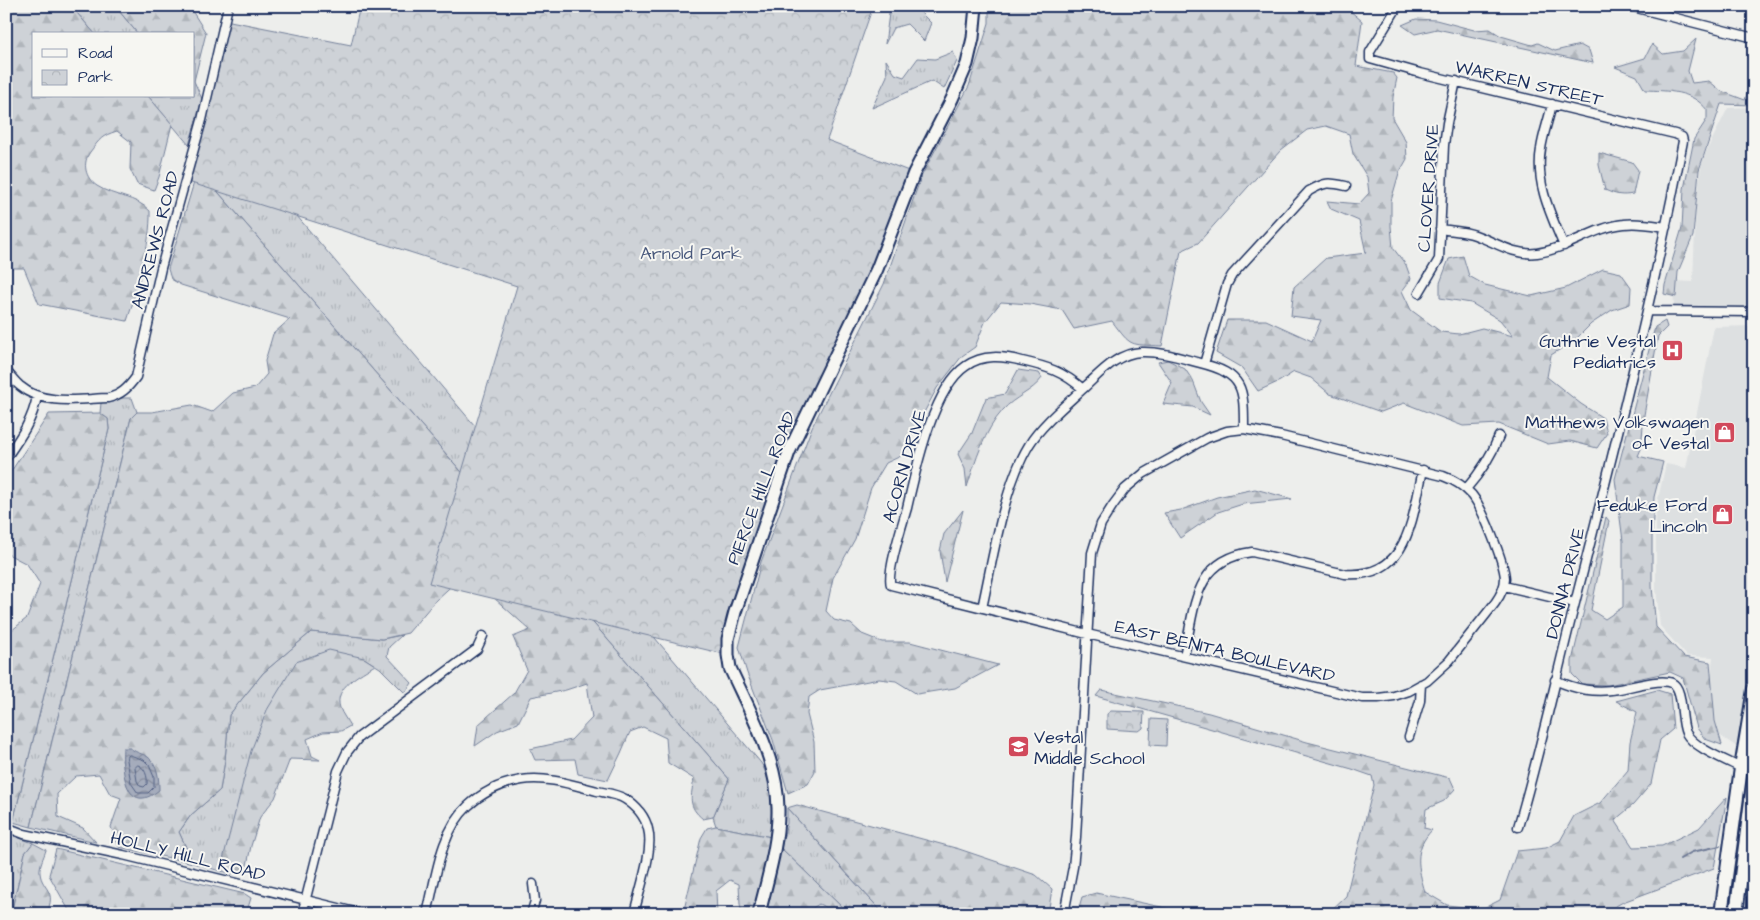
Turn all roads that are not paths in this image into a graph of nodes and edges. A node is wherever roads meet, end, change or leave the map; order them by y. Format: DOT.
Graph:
graph roads {
  1 [pos="228,6"];
  2 [pos="976,6"];
  3 [pos="1398,6"];
  4 [pos="1629,6"];
  5 [pos="1754,38"];
  6 [pos="1456,81"];
  7 [pos="1552,104"];
  8 [pos="1683,141"];
  9 [pos="1346,186"];
  10 [pos="1666,227"];
  11 [pos="1440,230"];
  12 [pos="1564,246"];
  13 [pos="1419,292"];
  14 [pos="1648,311"];
  15 [pos="1754,312"];
  16 [pos="1204,364"];
  17 [pos="6,371"];
  18 [pos="1083,389"];
  19 [pos="37,396"];
  20 [pos="1244,429"];
  21 [pos="1499,436"];
  22 [pos="6,458"];
  23 [pos="1423,470"];
  24 [pos="1466,489"];
  25 [pos="894,586"];
  26 [pos="1504,586"];
  27 [pos="1575,603"];
  28 [pos="982,608"];
  29 [pos="1087,634"];
  30 [pos="483,636"];
  31 [pos="1184,656"];
  32 [pos="1555,680"];
  33 [pos="1421,684"];
  34 [pos="1754,689"];
  35 [pos="1409,736"];
  36 [pos="1741,768"];
  37 [pos="1754,778"];
  38 [pos="6,827"];
  39 [pos="1518,827"];
  40 [pos="533,884"];
  41 [pos="306,900"];
  42 [pos="302,914"];
  43 [pos="362,914"];
  44 [pos="427,914"];
  45 [pos="532,914"];
  46 [pos="634,914"];
  47 [pos="759,914"];
  48 [pos="1064,914"];
  49 [pos="1721,914"];
  50 [pos="1736,914"];
  1 -- 19 [label="street, ANDREWS ROAD"];
  2 -- 47 [label="street, PIERCE HILL ROAD"];
  3 -- 6 [label="street, WARREN STREET"];
  4 -- 5 [label="street"];
  6 -- 7 [label="street, WARREN STREET"];
  6 -- 11 [label="street, CLOVER DRIVE"];
  7 -- 8 [label="street, WARREN STREET"];
  7 -- 12 [label="street"];
  8 -- 10 [label="street, DONNA DRIVE"];
  9 -- 16 [label="street"];
  10 -- 12 [label="street"];
  10 -- 14 [label="street, DONNA DRIVE"];
  11 -- 12 [label="street"];
  11 -- 13 [label="street, CLOVER DRIVE"];
  14 -- 15 [label="street"];
  14 -- 27 [label="street, DONNA DRIVE"];
  16 -- 18 [label="street"];
  16 -- 20 [label="street"];
  17 -- 19 [label="street"];
  18 -- 25 [label="street, ACORN DRIVE"];
  18 -- 28 [label="street"];
  19 -- 22 [label="street"];
  20 -- 23 [label="street"];
  20 -- 29 [label="street"];
  21 -- 24 [label="street"];
  23 -- 24 [label="street"];
  23 -- 31 [label="street"];
  24 -- 26 [label="street"];
  25 -- 28 [label="street, EAST BENITA BOULEVARD"];
  26 -- 27 [label="street"];
  26 -- 33 [label="street, EAST BENITA BOULEVARD"];
  27 -- 32 [label="street, DONNA DRIVE"];
  28 -- 29 [label="street, EAST BENITA BOULEVARD"];
  29 -- 31 [label="street, EAST BENITA BOULEVARD"];
  29 -- 48 [label="street"];
  30 -- 41 [label="street"];
  31 -- 33 [label="street, EAST BENITA BOULEVARD"];
  32 -- 36 [label="street"];
  32 -- 39 [label="street, DONNA DRIVE"];
  33 -- 35 [label="street"];
  34 -- 36 [label="main road"];
  36 -- 49 [label="main road"];
  37 -- 50 [label="main road"];
  38 -- 41 [label="street, HOLLY HILL ROAD"];
  40 -- 45 [label="street"];
  41 -- 42 [label="street"];
  41 -- 43 [label="street, HOLLY HILL ROAD"];
  44 -- 46 [label="street"];
}
